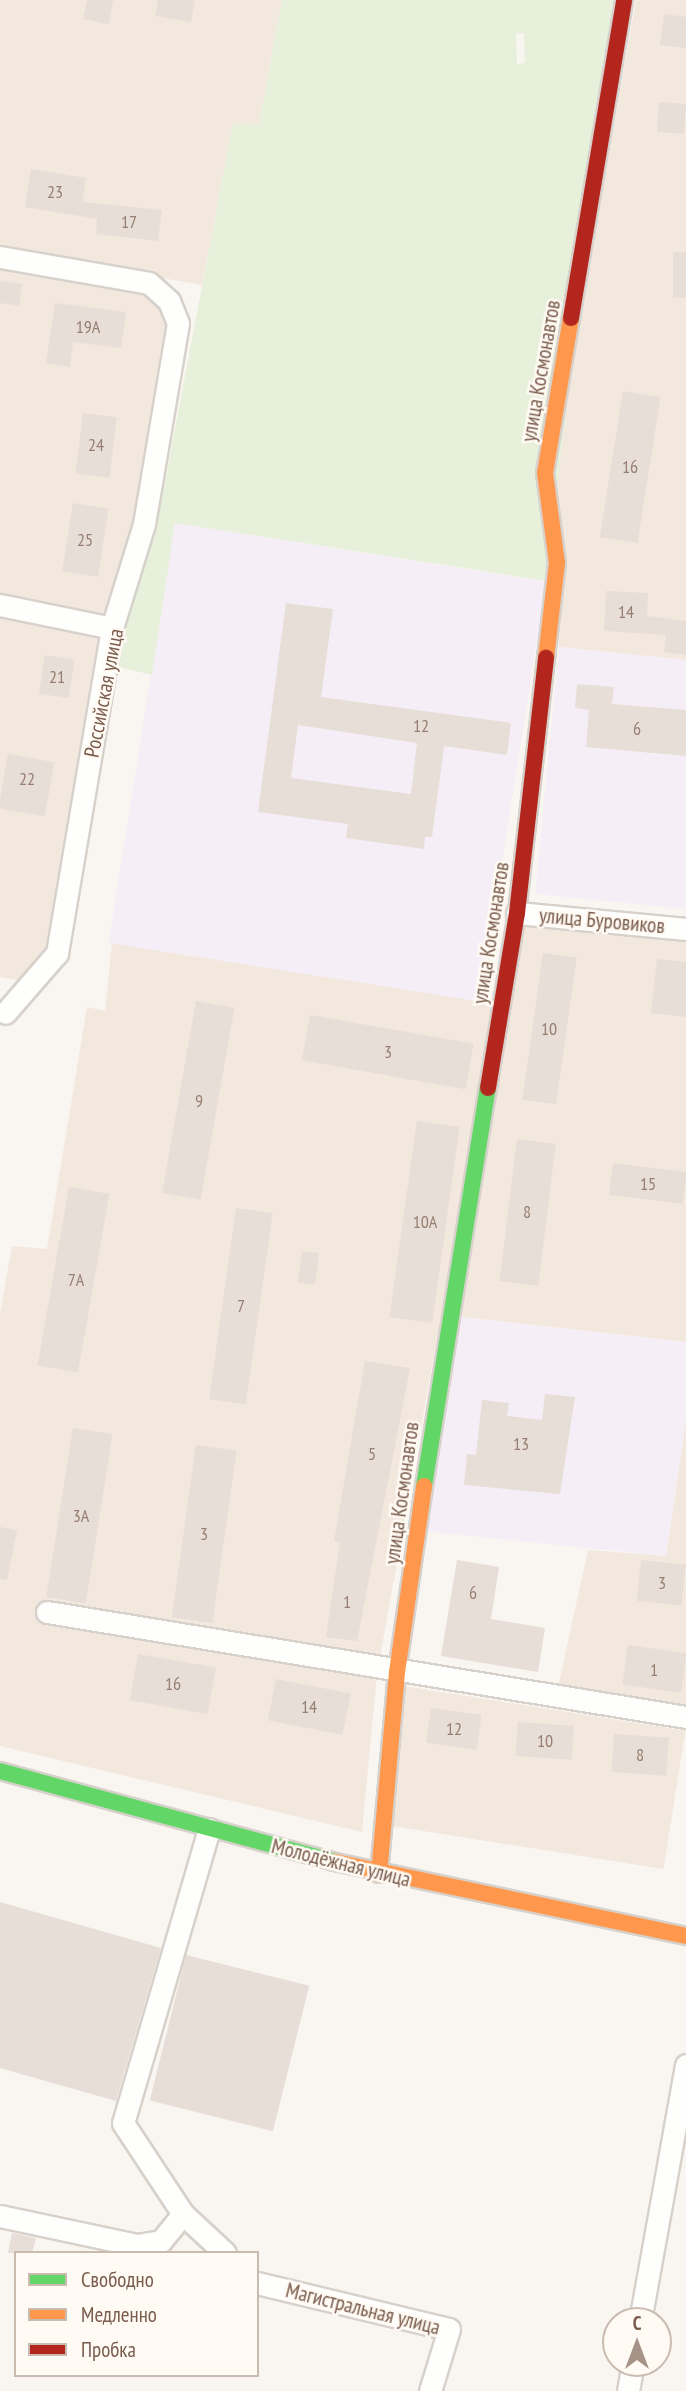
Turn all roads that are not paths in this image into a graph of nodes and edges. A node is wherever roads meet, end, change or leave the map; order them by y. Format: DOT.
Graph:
graph roads {
  1 [pos="624,0"];
  2 [pos="0,257"];
  3 [pos="0,605"];
  4 [pos="112,628"];
  5 [pos="517,913"];
  6 [pos="686,929"];
  7 [pos="5,1013"];
  8 [pos="47,1612"];
  9 [pos="397,1672"];
  10 [pos="686,1717"];
  11 [pos="0,1771"];
  12 [pos="209,1829"];
  13 [pos="379,1874"];
  14 [pos="686,1936"];
  15 [pos="686,2065"];
  16 [pos="183,2214"];
  17 [pos="0,2216"];
  18 [pos="223,2251"];
  19 [pos="259,2283"];
  20 [pos="643,2307"];
  21 [pos="430,2391"];
  1 -- 5 [label="street, улица Космонавтов"];
  2 -- 4 [label="street, Российская улица"];
  3 -- 4 [label="street"];
  4 -- 7 [label="street, Российская улица"];
  5 -- 6 [label="street, улица Буровиков"];
  5 -- 9 [label="street, улица Космонавтов"];
  8 -- 9 [label="street"];
  9 -- 10 [label="street"];
  9 -- 13 [label="street, улица Космонавтов"];
  11 -- 12 [label="street, Молодёжная улица"];
  12 -- 13 [label="street, Молодёжная улица"];
  12 -- 16 [label="street"];
  13 -- 14 [label="street, Молодёжная улица"];
  15 -- 20 [label="street"];
  16 -- 17 [label="street"];
  16 -- 18 [label="street"];
  19 -- 21 [label="street, Магистральная улица"];
}
